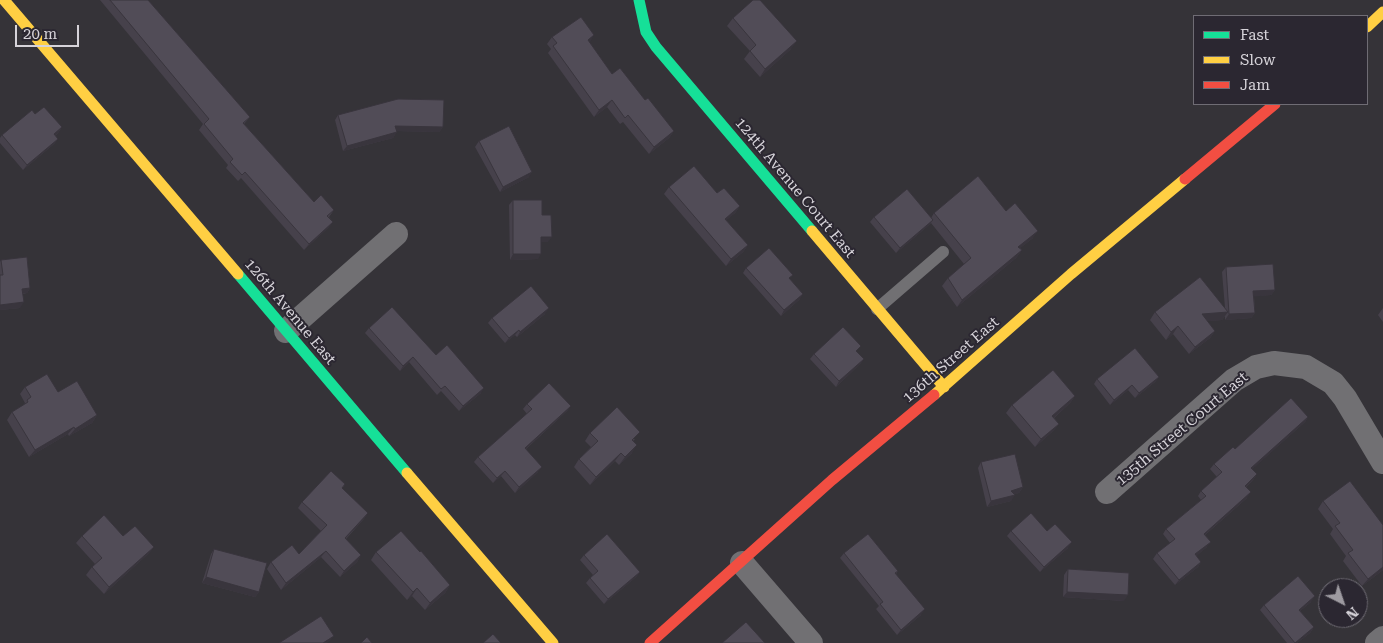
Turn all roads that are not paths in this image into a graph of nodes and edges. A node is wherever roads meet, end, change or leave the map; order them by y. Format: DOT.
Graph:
graph roads {
  1 [pos="4,0"];
  2 [pos="639,0"];
  3 [pos="1383,12"];
  4 [pos="1368,25"];
  5 [pos="1274,105"];
  6 [pos="396,234"];
  7 [pos="944,252"];
  8 [pos="877,309"];
  9 [pos="286,331"];
  10 [pos="944,388"];
  11 [pos="1383,462"];
  12 [pos="1107,492"];
  13 [pos="742,563"];
  14 [pos="1383,638"];
  15 [pos="553,643"];
  16 [pos="650,643"];
  17 [pos="811,643"];
  18 [pos="1377,643"];
  1 -- 9 [label="street, 126th Avenue East"];
  2 -- 8 [label="street, 124th Avenue Court East"];
  3 -- 4 [label="street"];
  5 -- 10 [label="street, 136th Street East"];
  6 -- 9 [label="street"];
  7 -- 8 [label="lane"];
  8 -- 10 [label="street, 124th Avenue Court East"];
  9 -- 15 [label="street, 126th Avenue East"];
  10 -- 13 [label="street, 136th Street East"];
  11 -- 12 [label="street, 135th Street Court East"];
  13 -- 16 [label="street, 136th Street East"];
  13 -- 17 [label="street"];
  14 -- 18 [label="street"];
}
